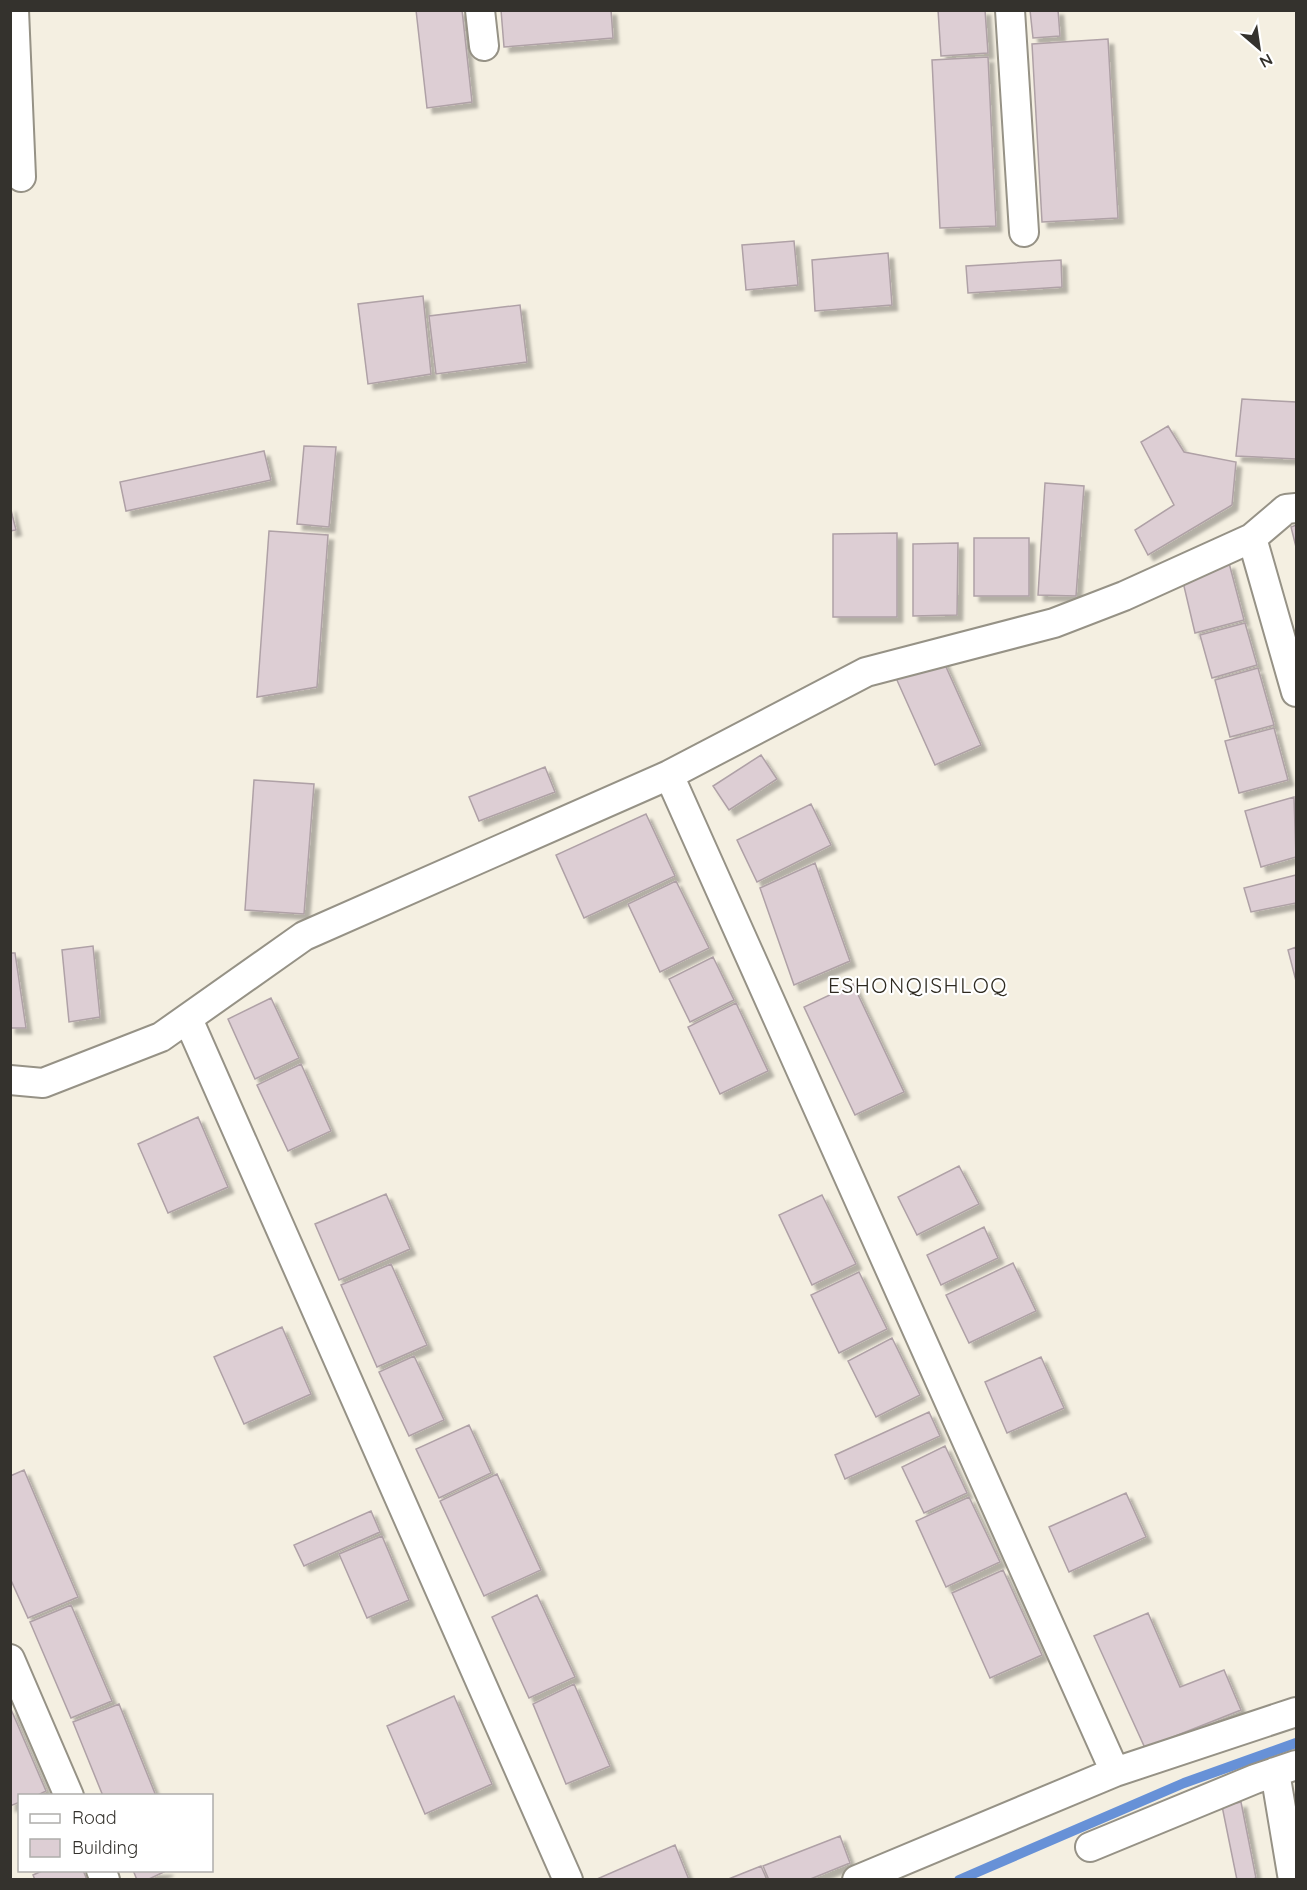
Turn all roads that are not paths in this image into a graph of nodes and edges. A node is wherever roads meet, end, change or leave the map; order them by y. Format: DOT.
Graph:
graph roads {
  1 [pos="14,10"];
  2 [pos="480,10"];
  3 [pos="1010,10"];
  4 [pos="484,46"];
  5 [pos="21,177"];
  6 [pos="1024,232"];
  7 [pos="1296,508"];
  8 [pos="1252,538"];
  9 [pos="1296,692"];
  10 [pos="669,775"];
  11 [pos="188,1019"];
  12 [pos="10,1080"];
  13 [pos="10,1659"];
  14 [pos="1296,1712"];
  15 [pos="1286,1769"];
  16 [pos="1115,1772"];
  17 [pos="68,1794"];
  18 [pos="1090,1847"];
  19 [pos="567,1880"];
  20 [pos="857,1880"];
  21 [pos="1293,1880"];
  1 -- 5 [label="street"];
  2 -- 4 [label="street"];
  3 -- 6 [label="street"];
  7 -- 8 [label="street"];
  8 -- 9 [label="street"];
  8 -- 10 [label="street"];
  10 -- 11 [label="street"];
  10 -- 16 [label="street"];
  11 -- 12 [label="street"];
  11 -- 19 [label="street"];
  13 -- 17 [label="street"];
  14 -- 16 [label="street"];
  15 -- 18 [label="street"];
  15 -- 21 [label="street"];
  16 -- 20 [label="street"];
}
